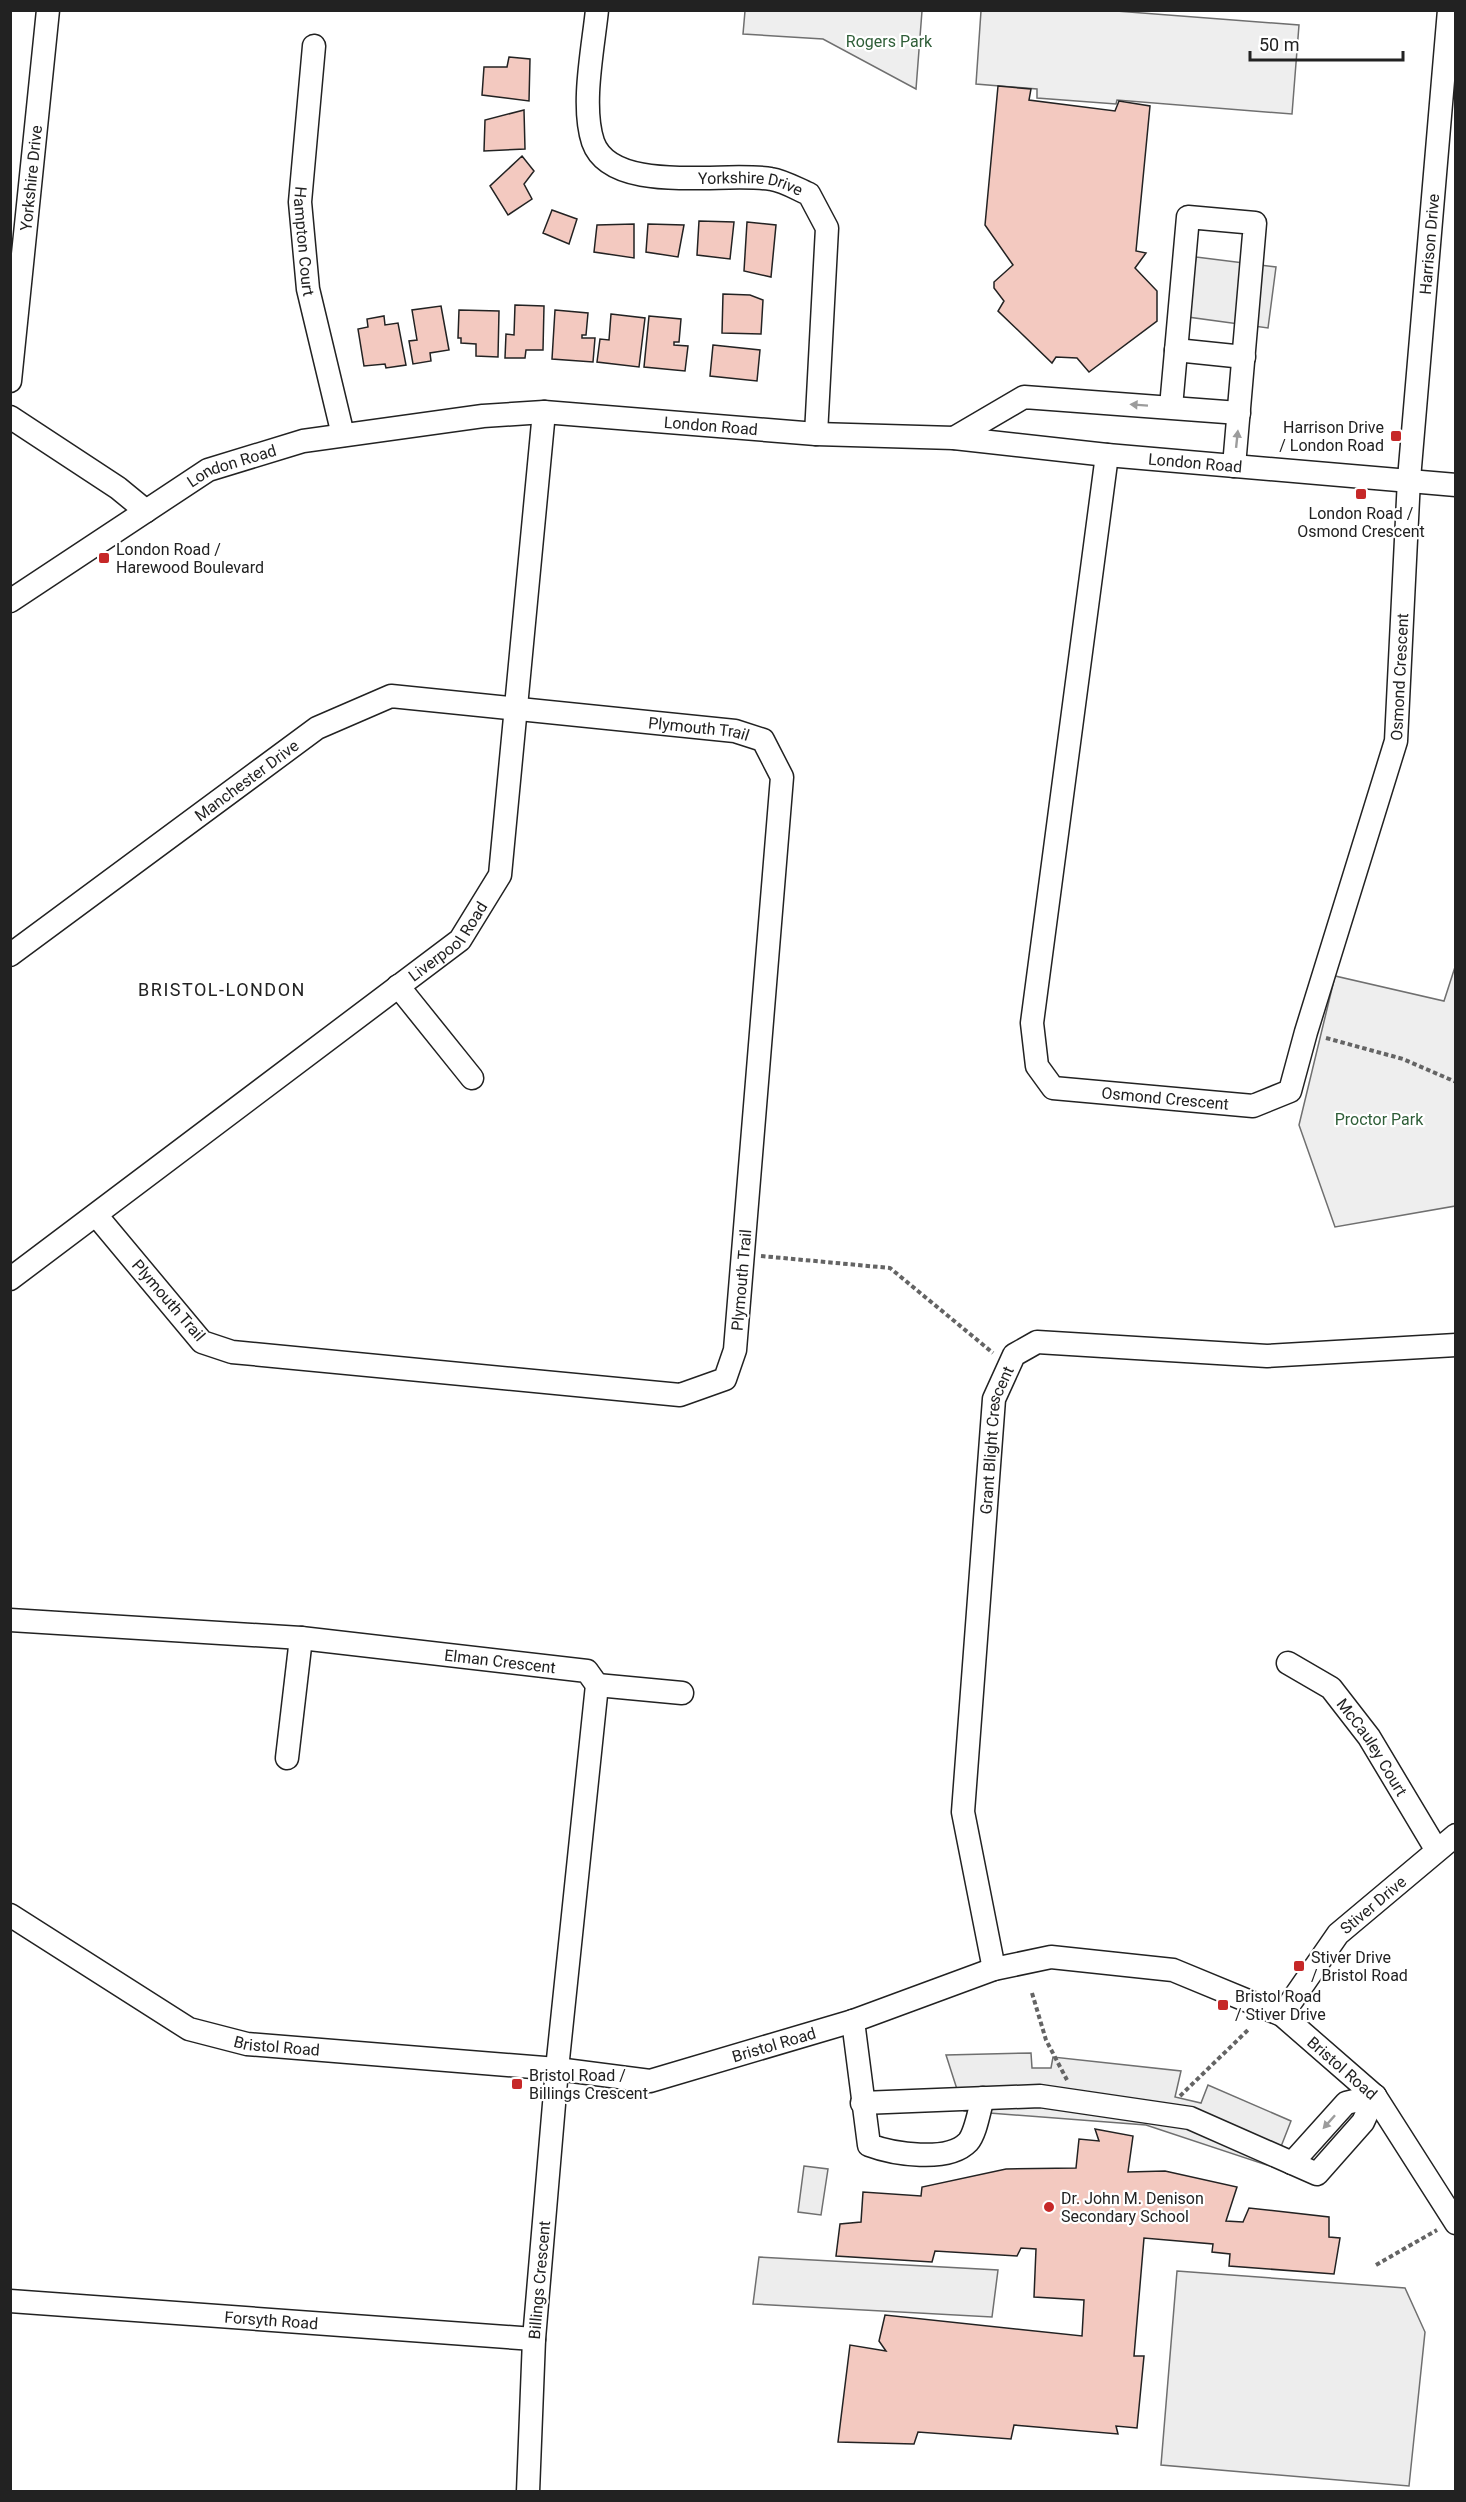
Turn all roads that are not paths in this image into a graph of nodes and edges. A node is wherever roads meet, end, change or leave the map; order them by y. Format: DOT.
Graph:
graph roads {
  1 [pos="48,10"];
  2 [pos="597,10"];
  3 [pos="1449,10"];
  4 [pos="314,46"];
  5 [pos="1176,350"];
  6 [pos="1244,357"];
  7 [pos="10,381"];
  8 [pos="1171,407"];
  9 [pos="544,412"];
  10 [pos="1239,413"];
  11 [pos="10,417"];
  12 [pos="816,434"];
  13 [pos="343,435"];
  14 [pos="954,438"];
  15 [pos="1107,455"];
  16 [pos="1234,465"];
  17 [pos="1409,479"];
  18 [pos="1455,485"];
  19 [pos="146,511"];
  20 [pos="10,601"];
  21 [pos="516,710"];
  22 [pos="10,955"];
  23 [pos="398,986"];
  24 [pos="472,1078"];
  25 [pos="96,1215"];
  26 [pos="10,1279"];
  27 [pos="1455,1345"];
  28 [pos="10,1620"];
  29 [pos="301,1638"];
  30 [pos="1288,1663"];
  31 [pos="597,1685"];
  32 [pos="682,1693"];
  33 [pos="286,1758"];
  34 [pos="1455,1835"];
  35 [pos="1436,1849"];
  36 [pos="10,1915"];
  37 [pos="994,1969"];
  38 [pos="1282,2015"];
  39 [pos="853,2021"];
  40 [pos="557,2069"];
  41 [pos="1375,2096"];
  42 [pos="983,2098"];
  43 [pos="862,2103"];
  44 [pos="1292,2163"];
  45 [pos="1455,2222"];
  46 [pos="10,2301"];
  47 [pos="534,2338"];
  48 [pos="528,2492"];
  1 -- 7 [label="street, Yorkshire Drive"];
  2 -- 12 [label="street, Yorkshire Drive"];
  3 -- 17 [label="street, Harrison Drive"];
  4 -- 13 [label="street, Hampton Court"];
  5 -- 6 [label="street"];
  5 -- 6 [label="street"];
  5 -- 8 [label="street"];
  6 -- 10 [label="street"];
  8 -- 10 [label="street"];
  8 -- 14 [label="street, one-way"];
  9 -- 12 [label="street, London Road"];
  9 -- 13 [label="street, London Road"];
  9 -- 21 [label="street, Liverpool Road"];
  16 -- 10 [label="street, one-way"];
  11 -- 19 [label="street"];
  12 -- 14 [label="street, London Road"];
  13 -- 19 [label="street, London Road"];
  14 -- 15 [label="street, London Road"];
  15 -- 16 [label="street, London Road"];
  15 -- 17 [label="street, Osmond Crescent"];
  16 -- 17 [label="street, London Road"];
  17 -- 18 [label="street, London Road"];
  19 -- 20 [label="street, London Road"];
  21 -- 22 [label="street, Manchester Drive"];
  21 -- 23 [label="street, Liverpool Road"];
  21 -- 25 [label="street, Plymouth Trail"];
  23 -- 24 [label="street"];
  23 -- 25 [label="street, Liverpool Road"];
  25 -- 26 [label="street, Liverpool Road"];
  27 -- 37 [label="street, Grant Blight Crescent"];
  28 -- 29 [label="street, Elman Crescent"];
  29 -- 31 [label="street, Elman Crescent"];
  29 -- 33 [label="street"];
  30 -- 35 [label="street, McCauley Court"];
  31 -- 32 [label="street"];
  31 -- 40 [label="street"];
  34 -- 35 [label="street, Stiver Drive"];
  35 -- 38 [label="street, Stiver Drive"];
  36 -- 40 [label="street, Bristol Road"];
  37 -- 38 [label="street, Bristol Road"];
  37 -- 39 [label="street, Bristol Road"];
  38 -- 41 [label="street, Bristol Road"];
  39 -- 40 [label="street, Bristol Road"];
  39 -- 43 [label="street"];
  40 -- 47 [label="street, Billings Crescent"];
  41 -- 44 [label="street, one-way"];
  41 -- 44 [label="street"];
  41 -- 45 [label="street, Bristol Road"];
  42 -- 43 [label="street"];
  42 -- 43 [label="street"];
  42 -- 44 [label="street"];
  46 -- 47 [label="street, Forsyth Road"];
  47 -- 48 [label="street, Billings Crescent"];
}
